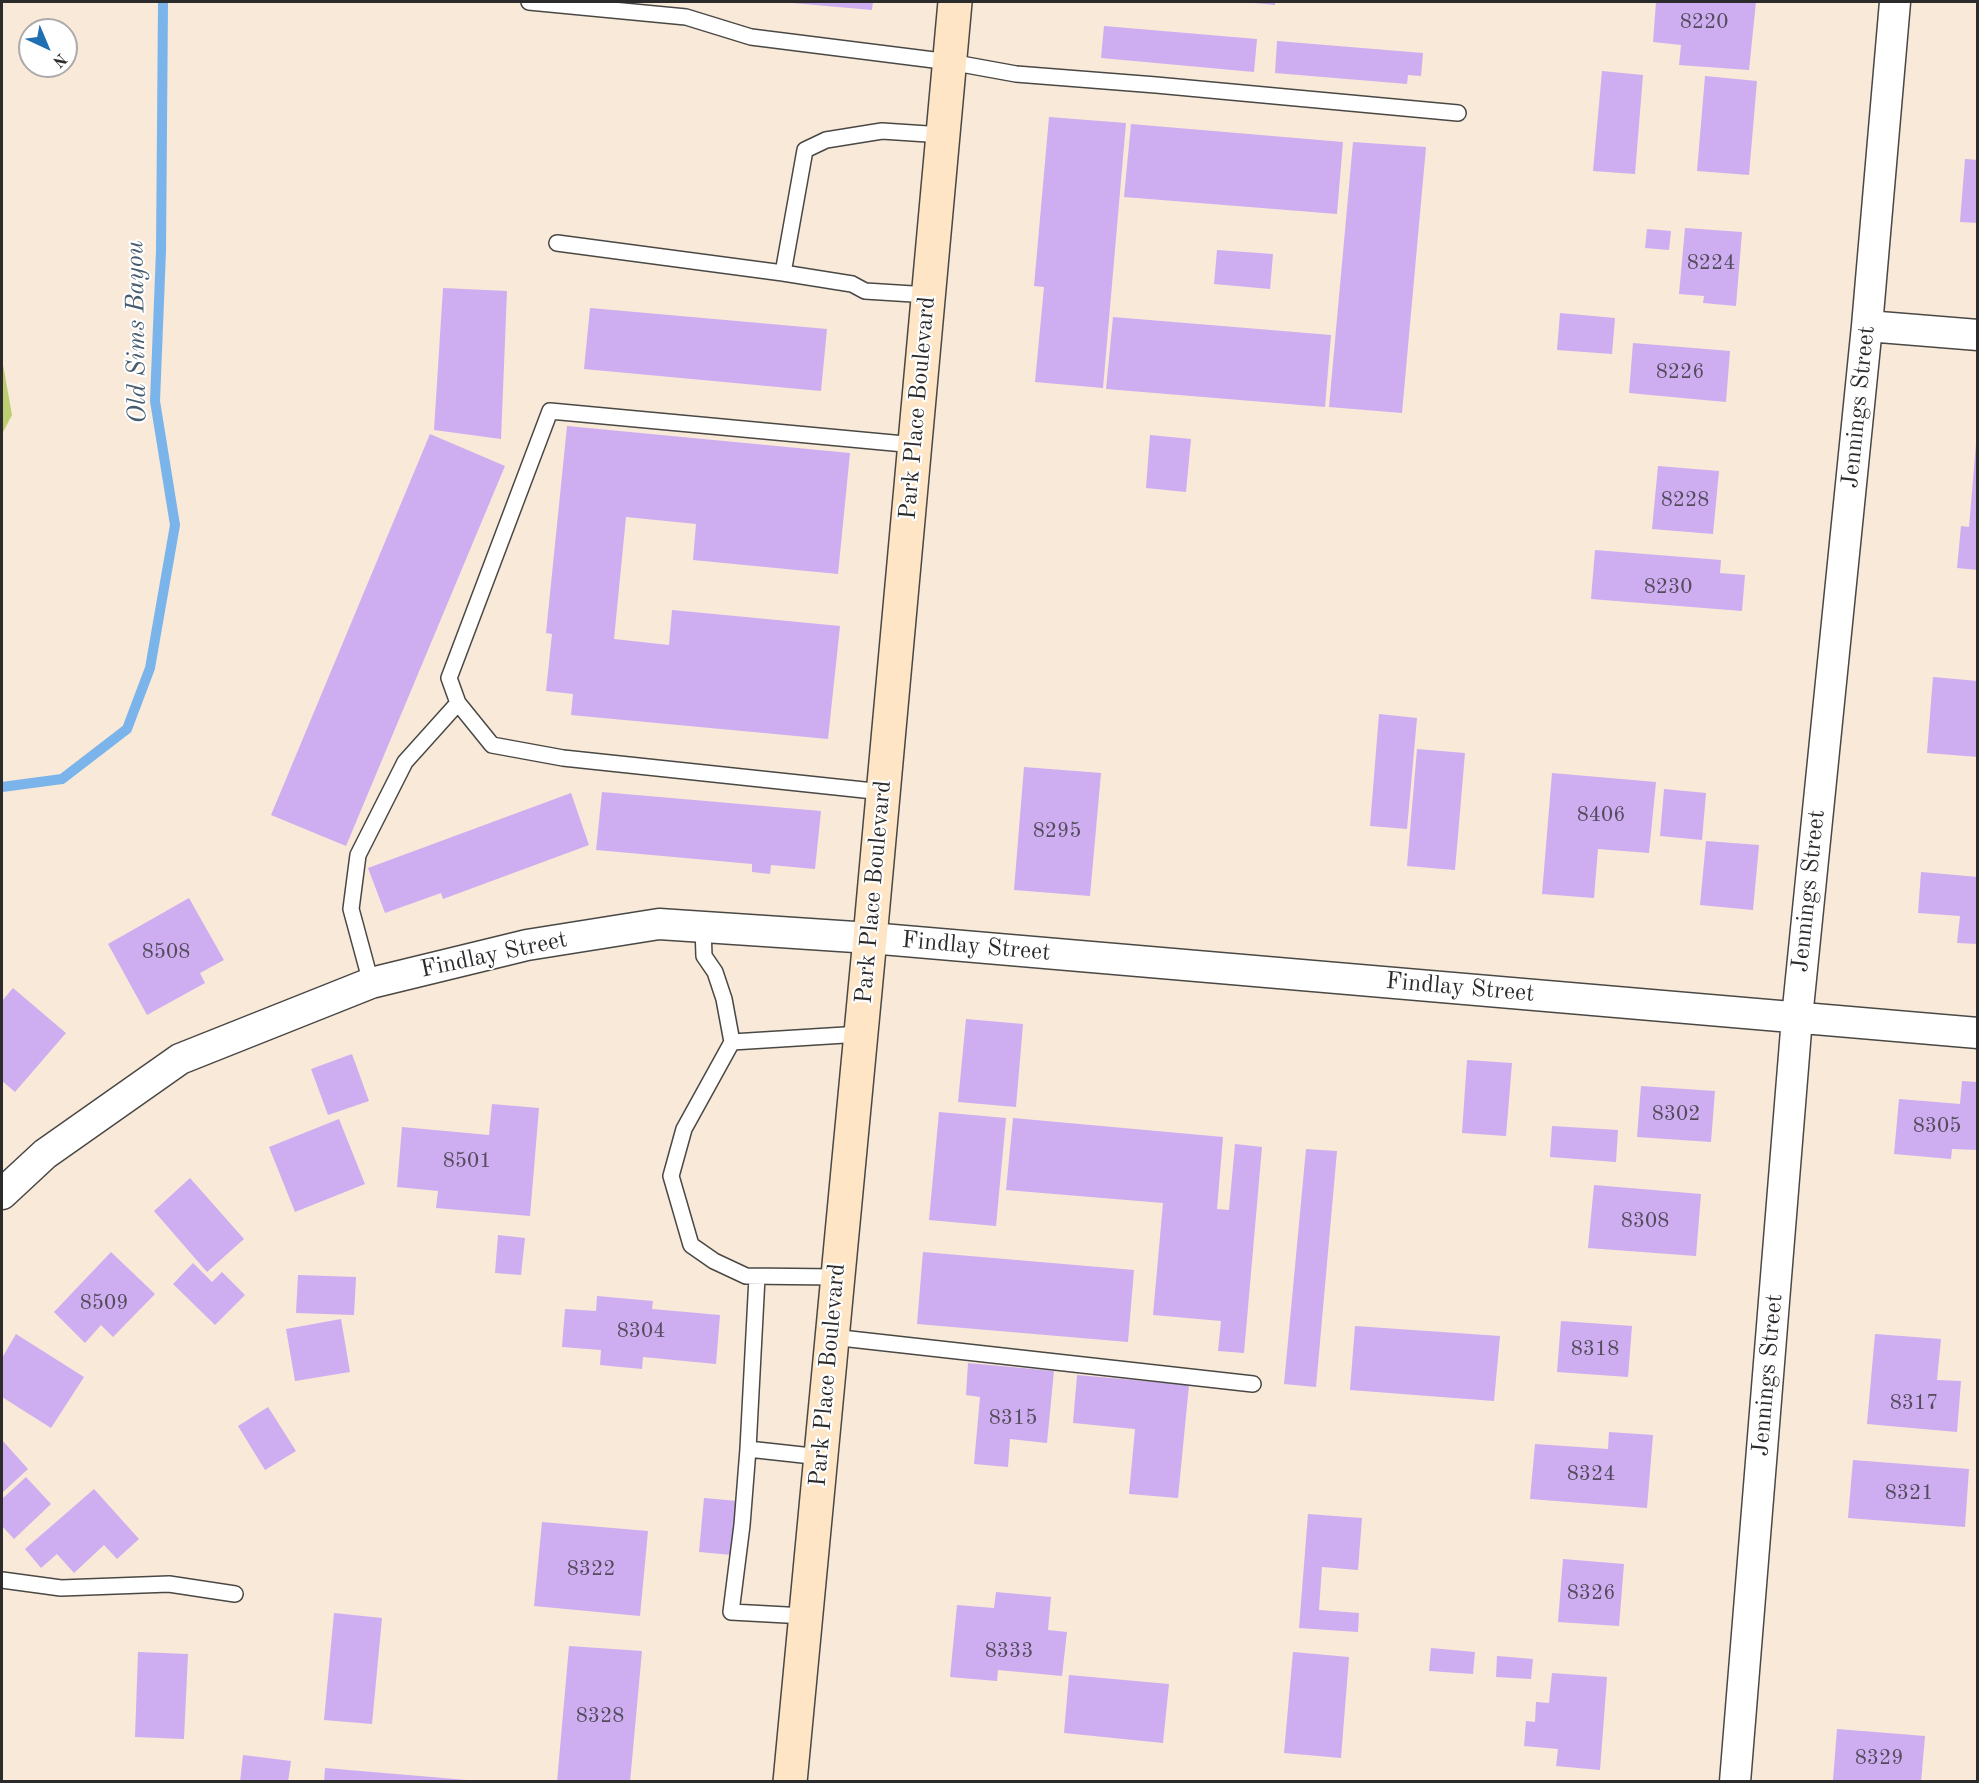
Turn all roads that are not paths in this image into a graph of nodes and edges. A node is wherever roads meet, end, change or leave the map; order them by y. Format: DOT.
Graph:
graph roads {
  1 [pos="529,2"];
  2 [pos="955,2"];
  3 [pos="1895,2"];
  4 [pos="950,62"];
  5 [pos="1458,113"];
  6 [pos="943,135"];
  7 [pos="557,243"];
  8 [pos="783,273"];
  9 [pos="928,295"];
  10 [pos="1867,326"];
  11 [pos="1977,335"];
  12 [pos="915,445"];
  13 [pos="458,702"];
  14 [pos="883,792"];
  15 [pos="703,927"];
  16 [pos="870,938"];
  17 [pos="371,983"];
  18 [pos="1797,1018"];
  19 [pos="1977,1033"];
  20 [pos="861,1034"];
  21 [pos="732,1042"];
  22 [pos="2,1194"];
  23 [pos="757,1277"];
  24 [pos="837,1277"];
  25 [pos="832,1337"];
  26 [pos="1253,1384"];
  27 [pos="748,1449"];
  28 [pos="821,1457"];
  29 [pos="2,1580"];
  30 [pos="235,1594"];
  31 [pos="805,1616"];
  32 [pos="790,1782"];
  33 [pos="1735,1782"];
  1 -- 4 [label="lane"];
  2 -- 4 [label="street, Park Place Boulevard"];
  3 -- 10 [label="street, Jennings Street"];
  4 -- 5 [label="lane"];
  4 -- 6 [label="street, Park Place Boulevard"];
  6 -- 8 [label="lane"];
  6 -- 9 [label="street, Park Place Boulevard"];
  7 -- 8 [label="lane"];
  8 -- 9 [label="lane"];
  9 -- 12 [label="street, Park Place Boulevard"];
  10 -- 11 [label="street"];
  10 -- 18 [label="street, Jennings Street"];
  12 -- 13 [label="lane"];
  12 -- 14 [label="street, Park Place Boulevard"];
  13 -- 14 [label="lane"];
  13 -- 17 [label="lane"];
  14 -- 16 [label="street, Park Place Boulevard"];
  15 -- 16 [label="street, Findlay Street"];
  15 -- 17 [label="street, Findlay Street"];
  15 -- 21 [label="lane"];
  16 -- 18 [label="street, Findlay Street"];
  16 -- 20 [label="street, Park Place Boulevard"];
  17 -- 22 [label="street, Findlay Street"];
  18 -- 19 [label="street, Findlay Street"];
  18 -- 33 [label="street, Jennings Street"];
  20 -- 21 [label="lane"];
  20 -- 24 [label="street, Park Place Boulevard"];
  21 -- 23 [label="lane"];
  23 -- 24 [label="lane"];
  23 -- 27 [label="lane"];
  24 -- 25 [label="street, Park Place Boulevard"];
  25 -- 26 [label="lane"];
  25 -- 28 [label="street, Park Place Boulevard"];
  27 -- 28 [label="lane"];
  27 -- 31 [label="lane"];
  28 -- 31 [label="street, Park Place Boulevard"];
  29 -- 30 [label="lane"];
  31 -- 32 [label="street, Park Place Boulevard"];
}
